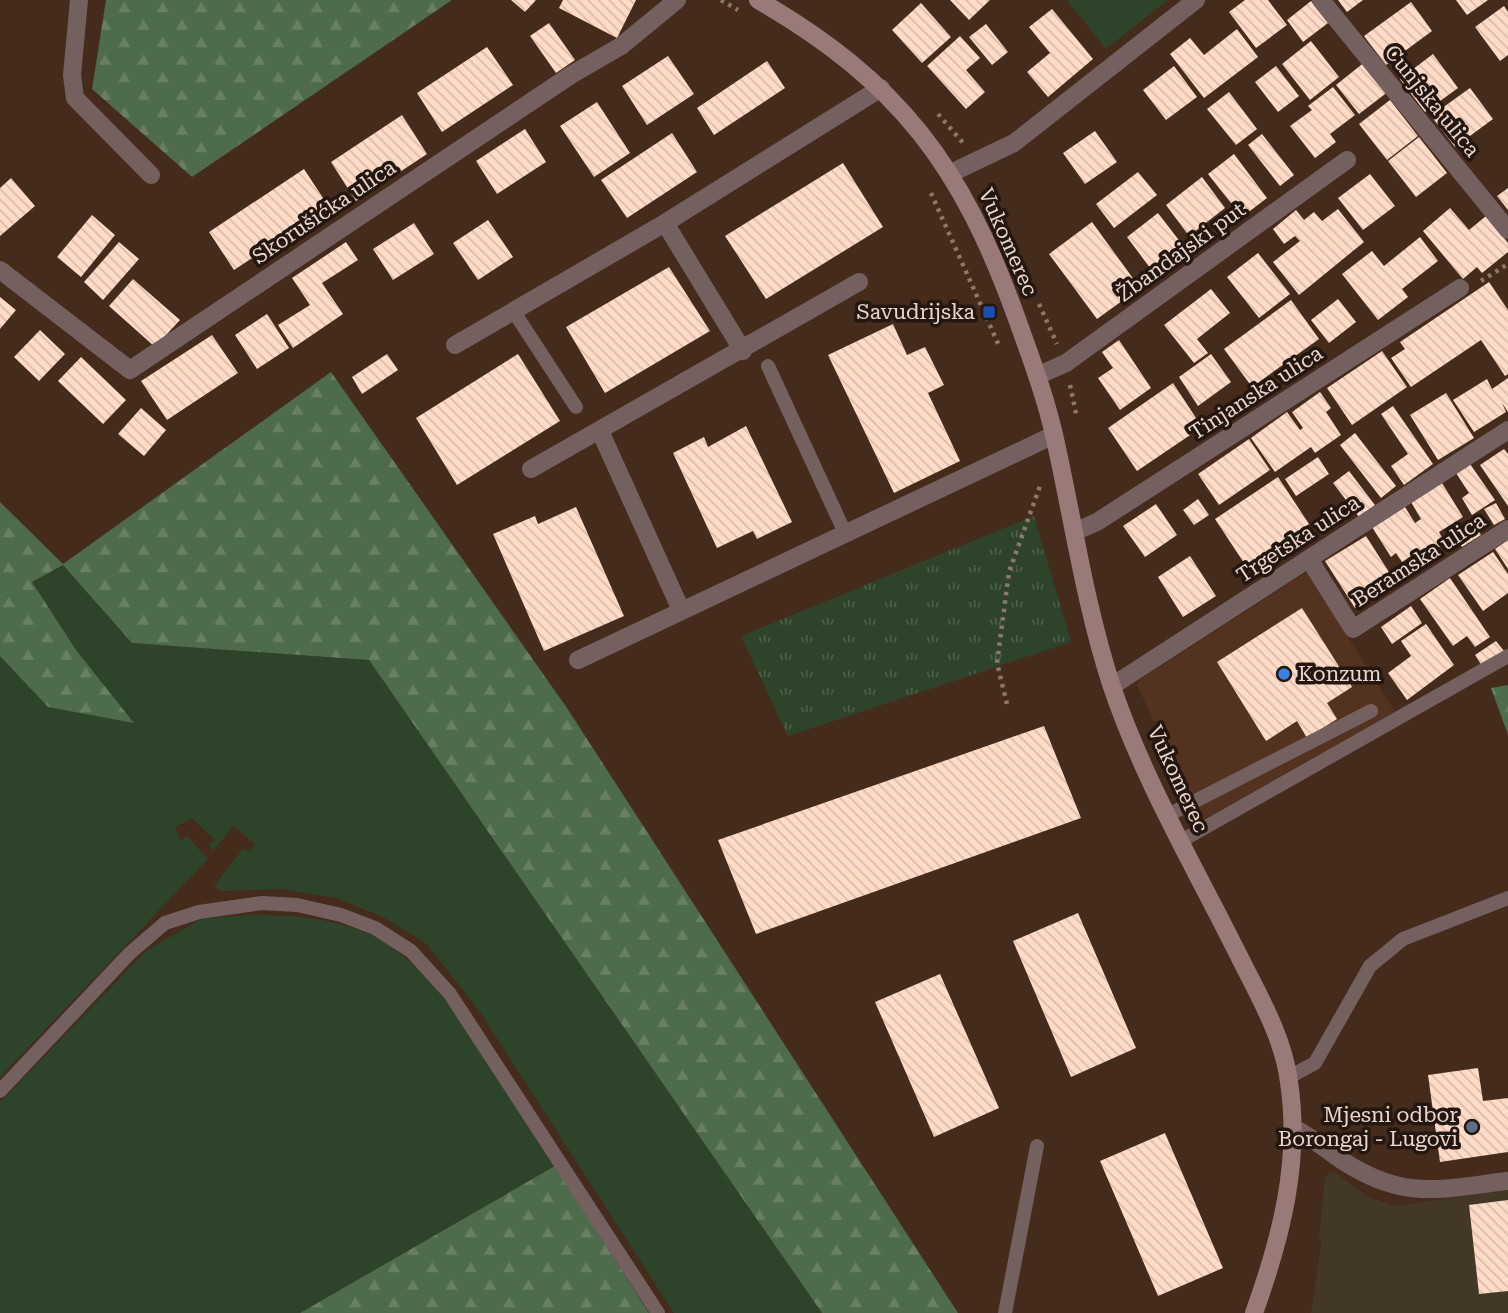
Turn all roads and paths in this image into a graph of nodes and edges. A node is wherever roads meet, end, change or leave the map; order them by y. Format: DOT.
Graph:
graph roads {
  1 [pos="79,0"];
  2 [pos="677,0"];
  3 [pos="721,0"];
  4 [pos="758,0"];
  5 [pos="1196,0"];
  6 [pos="1321,0"];
  7 [pos="744,13"];
  8 [pos="881,88"];
  9 [pos="1347,160"];
  10 [pos="951,173"];
  11 [pos="151,175"];
  12 [pos="929,191"];
  13 [pos="665,223"];
  14 [pos="1508,230"];
  15 [pos="1508,264"];
  16 [pos="0,271"];
  17 [pos="859,282"];
  18 [pos="1460,288"];
  19 [pos="514,312"];
  20 [pos="455,345"];
  21 [pos="743,351"];
  22 [pos="1003,354"];
  23 [pos="768,366"];
  24 [pos="1037,376"];
  25 [pos="576,407"];
  26 [pos="1508,430"];
  27 [pos="600,432"];
  28 [pos="1054,435"];
  29 [pos="1033,445"];
  30 [pos="531,469"];
  31 [pos="1063,481"];
  32 [pos="1040,485"];
  33 [pos="1508,529"];
  34 [pos="1074,532"];
  35 [pos="846,535"];
  36 [pos="1309,559"];
  37 [pos="681,610"];
  38 [pos="1508,656"];
  39 [pos="578,660"];
  40 [pos="1112,686"];
  41 [pos="1007,704"];
  42 [pos="1371,711"];
  43 [pos="1168,815"];
  44 [pos="1181,841"];
  45 [pos="1508,898"];
  46 [pos="1289,1077"];
  47 [pos="0,1091"];
  48 [pos="1293,1128"];
  49 [pos="1037,1146"];
  50 [pos="1508,1181"];
  51 [pos="658,1313"];
  52 [pos="1004,1313"];
  53 [pos="1254,1313"];
  1 -- 11 [label="street"];
  2 -- 16 [label="street, Skorušićka ulica"];
  3 -- 7 [label="path"];
  4 -- 8 [label="street, Vukomerec"];
  5 -- 10 [label="street"];
  6 -- 14 [label="street, Cunjska ulica"];
  8 -- 10 [label="street, Vukomerec"];
  8 -- 13 [label="street"];
  9 -- 24 [label="street, Žbandajski put"];
  10 -- 24 [label="street, Vukomerec"];
  12 -- 22 [label="path"];
  13 -- 19 [label="street"];
  13 -- 21 [label="street"];
  15 -- 18 [label="path"];
  17 -- 21 [label="street"];
  18 -- 34 [label="street, Tinjanska ulica"];
  19 -- 20 [label="street"];
  19 -- 25 [label="lane"];
  21 -- 27 [label="street"];
  23 -- 35 [label="lane"];
  24 -- 28 [label="street, Vukomerec"];
  26 -- 36 [label="street, Trgetska ulica"];
  27 -- 30 [label="street"];
  27 -- 37 [label="street"];
  28 -- 29 [label="street"];
  28 -- 31 [label="street, Vukomerec"];
  29 -- 32 [label="path"];
  29 -- 35 [label="street"];
  31 -- 32 [label="path"];
  31 -- 34 [label="street, Vukomerec"];
  32 -- 41 [label="path"];
  33 -- 36 [label="street, Beramska ulica"];
  34 -- 40 [label="street, Vukomerec"];
  35 -- 37 [label="street"];
  36 -- 40 [label="street, Trgetska ulica"];
  37 -- 39 [label="street"];
  38 -- 44 [label="lane"];
  40 -- 43 [label="street, Vukomerec"];
  42 -- 43 [label="lane"];
  43 -- 44 [label="street, Vukomerec"];
  44 -- 46 [label="street, Vukomerec"];
  45 -- 46 [label="lane"];
  46 -- 48 [label="street, Vukomerec"];
  47 -- 51 [label="lane"];
  48 -- 50 [label="street"];
  48 -- 53 [label="street, Vukomerec"];
  49 -- 52 [label="lane"];
}
